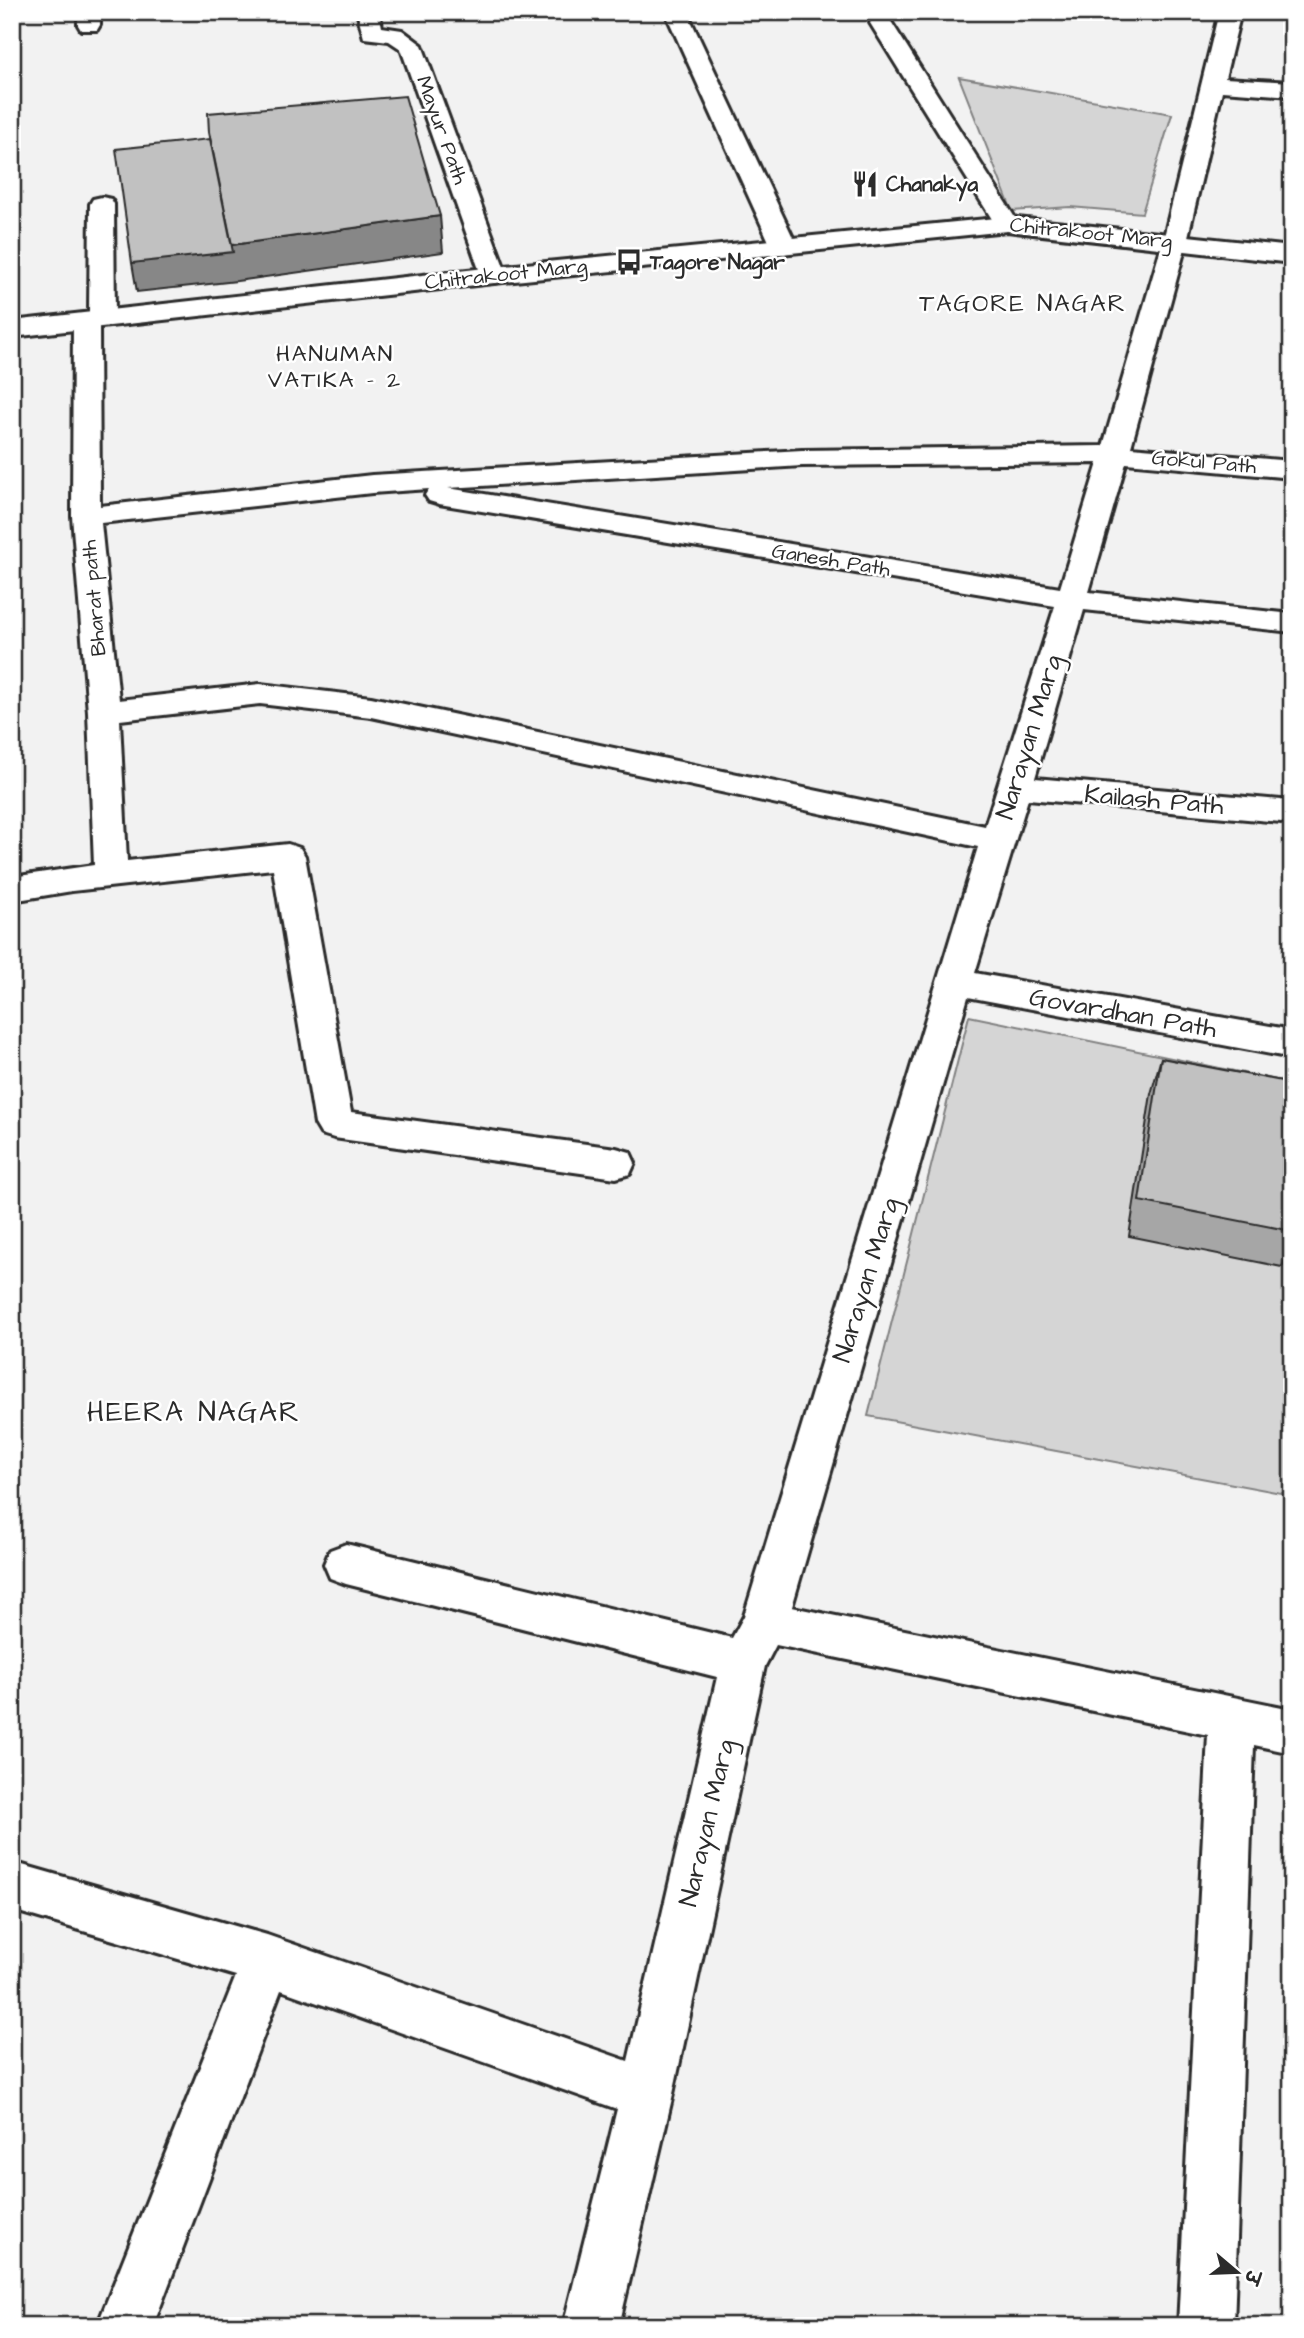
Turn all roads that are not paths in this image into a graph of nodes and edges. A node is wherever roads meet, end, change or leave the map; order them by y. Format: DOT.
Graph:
graph roads {
  1 [pos="368,12"];
  2 [pos="676,12"];
  3 [pos="1230,12"];
  4 [pos="881,23"];
  5 [pos="1212,84"];
  6 [pos="1292,89"];
  7 [pos="102,204"];
  8 [pos="1007,223"];
  9 [pos="1174,241"];
  10 [pos="785,246"];
  11 [pos="1292,255"];
  12 [pos="494,275"];
  13 [pos="94,320"];
  14 [pos="12,329"];
  15 [pos="1115,454"];
  16 [pos="1292,470"];
  17 [pos="372,484"];
  18 [pos="86,516"];
  19 [pos="1071,599"];
  20 [pos="1292,623"];
  21 [pos="104,712"];
  22 [pos="1016,787"];
  23 [pos="1292,812"];
  24 [pos="997,840"];
  25 [pos="111,875"];
  26 [pos="12,889"];
  27 [pos="955,982"];
  28 [pos="1292,1044"];
  29 [pos="616,1163"];
  30 [pos="346,1564"];
  31 [pos="765,1622"];
  32 [pos="743,1662"];
  33 [pos="1232,1720"];
  34 [pos="1292,1731"];
  35 [pos="12,1886"];
  36 [pos="267,1960"];
  37 [pos="647,2094"];
  38 [pos="125,2326"];
  39 [pos="591,2326"];
  40 [pos="1206,2326"];
  1 -- 12 [label="street, Mayur Path"];
  2 -- 10 [label="street"];
  3 -- 5 [label="street, Narayan Marg"];
  4 -- 8 [label="street"];
  5 -- 6 [label="street"];
  5 -- 9 [label="street, Narayan Marg"];
  7 -- 13 [label="street, Bharat path"];
  8 -- 9 [label="street, Chitrakoot Marg"];
  8 -- 10 [label="street, Chitrakoot Marg"];
  9 -- 11 [label="street, Chitrakoot Marg"];
  9 -- 15 [label="street, Narayan Marg"];
  10 -- 12 [label="street, Chitrakoot Marg"];
  12 -- 13 [label="street, Chitrakoot Marg"];
  13 -- 14 [label="street, Chitrakoot Marg"];
  13 -- 18 [label="street, Bharat path"];
  15 -- 16 [label="street, Gokul Path"];
  15 -- 17 [label="street, Gokul Path"];
  15 -- 19 [label="street, Narayan Marg"];
  17 -- 18 [label="street"];
  17 -- 19 [label="street, Ganesh Path"];
  18 -- 21 [label="street, Bharat path"];
  19 -- 20 [label="street, Ganesh Path"];
  19 -- 22 [label="street, Narayan Marg"];
  21 -- 24 [label="street"];
  21 -- 25 [label="street, Bharat path"];
  22 -- 23 [label="street, Kailash Path"];
  22 -- 24 [label="street, Narayan Marg"];
  24 -- 27 [label="street, Narayan Marg"];
  25 -- 26 [label="street"];
  25 -- 29 [label="street"];
  27 -- 28 [label="street, Govardhan Path"];
  27 -- 31 [label="street, Narayan Marg"];
  30 -- 32 [label="street"];
  31 -- 32 [label="street, Narayan Marg"];
  31 -- 33 [label="street"];
  32 -- 37 [label="street, Narayan Marg"];
  33 -- 34 [label="street"];
  33 -- 40 [label="street"];
  35 -- 36 [label="street"];
  36 -- 37 [label="street"];
  36 -- 38 [label="street"];
  37 -- 39 [label="street, Narayan Marg"];
}
